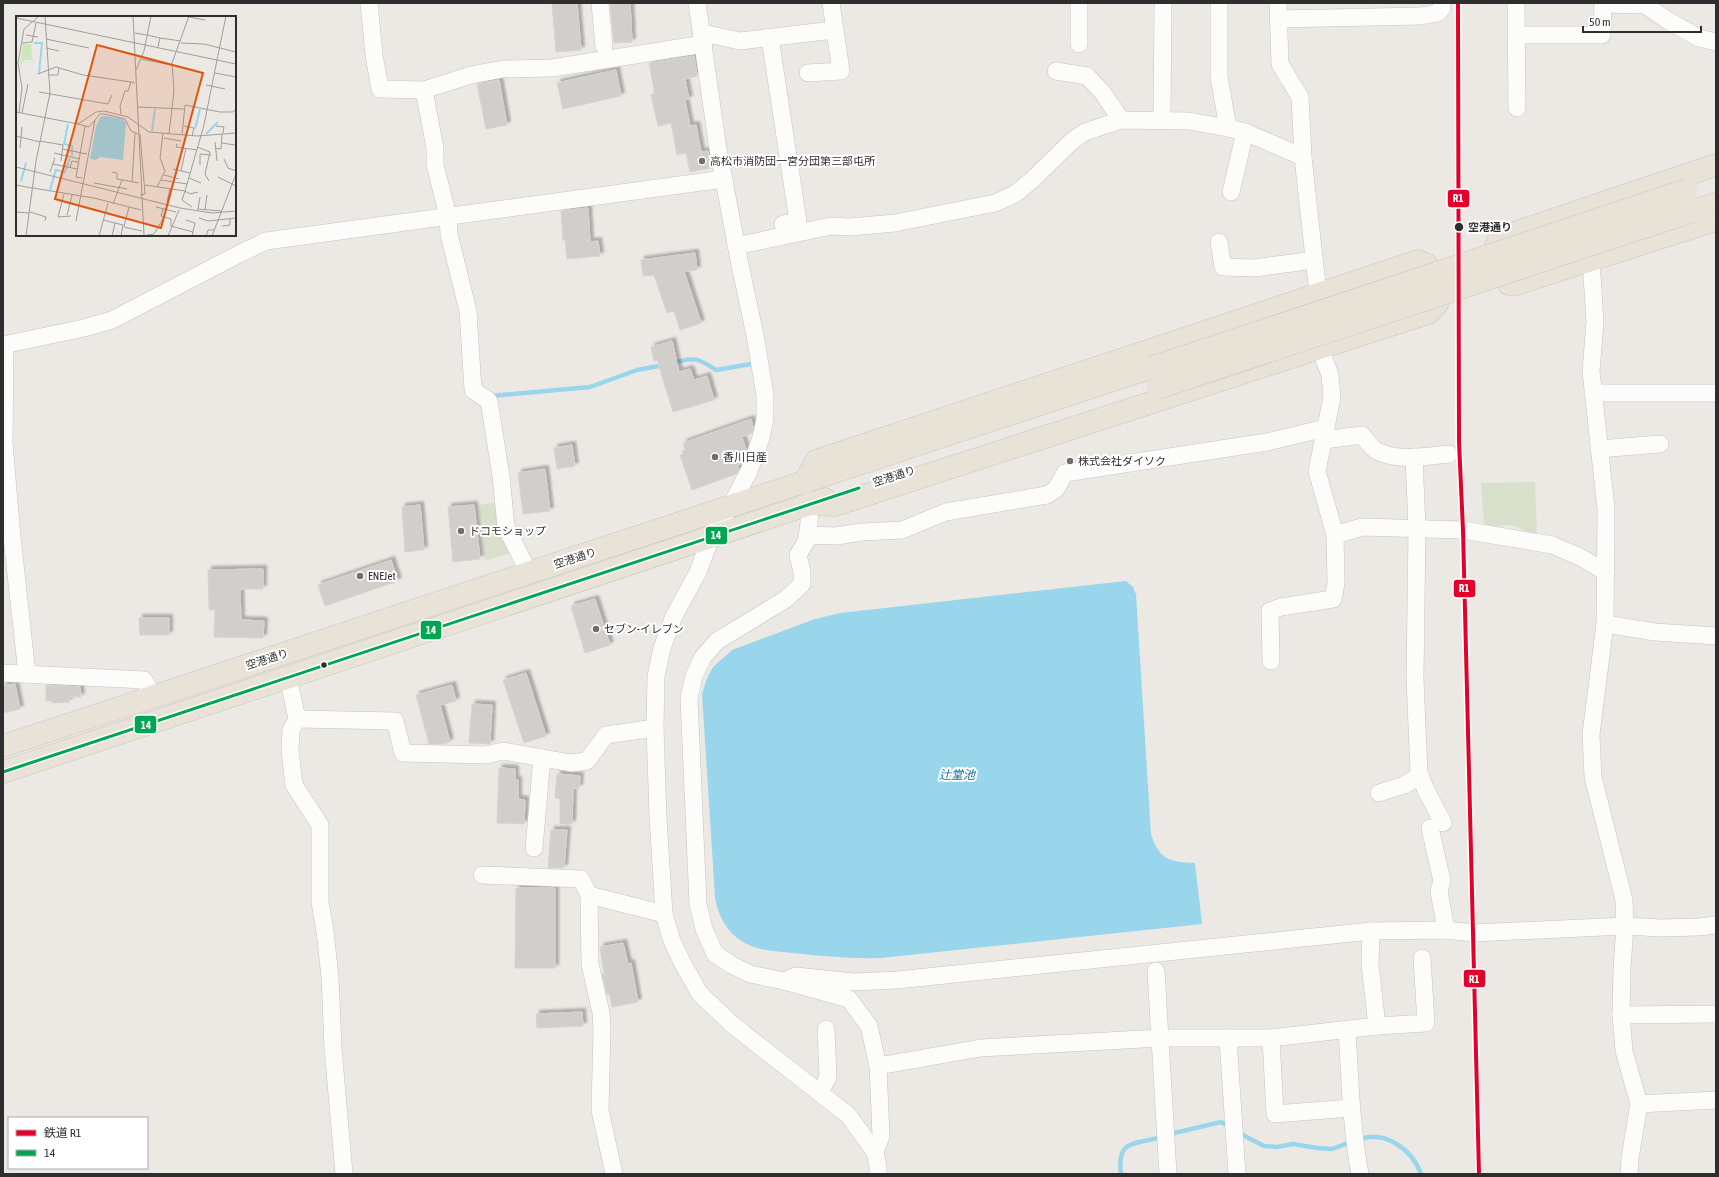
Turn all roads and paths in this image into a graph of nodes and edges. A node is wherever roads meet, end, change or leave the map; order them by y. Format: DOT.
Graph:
graph roads {
  1 [pos="370,3"];
  2 [pos="600,3"];
  3 [pos="697,3"];
  4 [pos="831,3"];
  5 [pos="1079,3"];
  6 [pos="1163,3"];
  7 [pos="1219,3"];
  8 [pos="1441,3"];
  9 [pos="1516,3"];
  10 [pos="1603,4"];
  11 [pos="1278,11"];
  12 [pos="834,30"];
  13 [pos="1516,36"];
  14 [pos="704,38"];
  15 [pos="770,38"];
  16 [pos="1716,42"];
  17 [pos="1079,44"];
  18 [pos="604,46"];
  19 [pos="1056,71"];
  20 [pos="808,73"];
  21 [pos="424,90"];
  22 [pos="1517,108"];
  23 [pos="1121,120"];
  24 [pos="1162,120"];
  25 [pos="1228,128"];
  26 [pos="1244,132"];
  27 [pos="1303,157"];
  28 [pos="1716,166"];
  29 [pos="724,179"];
  30 [pos="1716,181"];
  31 [pos="1231,192"];
  32 [pos="1690,200"];
  33 [pos="1716,203"];
  34 [pos="448,216"];
  35 [pos="1716,220"];
  36 [pos="783,224"];
  37 [pos="1219,242"];
  38 [pos="736,246"];
  39 [pos="1314,260"];
  40 [pos="1591,260"];
  41 [pos="1318,294"];
  42 [pos="4,345"];
  43 [pos="1320,348"];
  44 [pos="1593,393"];
  45 [pos="1716,393"];
  46 [pos="1325,434"];
  47 [pos="1660,444"];
  48 [pos="1599,449"];
  49 [pos="1450,454"];
  50 [pos="1414,457"];
  51 [pos="804,483"];
  52 [pos="811,504"];
  53 [pos="729,507"];
  54 [pos="1417,528"];
  55 [pos="808,535"];
  56 [pos="1335,535"];
  57 [pos="711,537"];
  58 [pos="1606,572"];
  59 [pos="529,573"];
  60 [pos="1605,624"];
  61 [pos="1716,636"];
  62 [pos="1271,661"];
  63 [pos="3,673"];
  64 [pos="27,674"];
  65 [pos="288,677"];
  66 [pos="154,697"];
  67 [pos="297,719"];
  68 [pos="655,728"];
  69 [pos="3,746"];
  70 [pos="542,758"];
  71 [pos="3,772"];
  72 [pos="1420,776"];
  73 [pos="1379,793"];
  74 [pos="534,848"];
  75 [pos="482,875"];
  76 [pos="589,895"];
  77 [pos="664,914"];
  78 [pos="1716,925"];
  79 [pos="1626,926"];
  80 [pos="1446,930"];
  81 [pos="1371,931"];
  82 [pos="1422,958"];
  83 [pos="1156,971"];
  84 [pos="784,981"];
  85 [pos="1716,1014"];
  86 [pos="1621,1015"];
  87 [pos="1377,1026"];
  88 [pos="826,1029"];
  89 [pos="1347,1030"];
  90 [pos="1162,1038"];
  91 [pos="1228,1038"];
  92 [pos="1271,1038"];
  93 [pos="878,1066"];
  94 [pos="820,1093"];
  95 [pos="1716,1100"];
  96 [pos="1639,1104"];
  97 [pos="1351,1108"];
  98 [pos="875,1152"];
  99 [pos="344,1174"];
  100 [pos="614,1174"];
  101 [pos="878,1174"];
  102 [pos="1168,1174"];
  103 [pos="1237,1174"];
  104 [pos="1360,1174"];
  105 [pos="1629,1174"];
  1 -- 21 [label="street"];
  2 -- 18 [label="street"];
  3 -- 14 [label="street"];
  4 -- 12 [label="street"];
  5 -- 17 [label="street"];
  6 -- 24 [label="street"];
  7 -- 25 [label="street"];
  8 -- 11 [label="street"];
  9 -- 13 [label="street"];
  10 -- 13 [label="street"];
  10 -- 16 [label="street"];
  11 -- 27 [label="street"];
  12 -- 15 [label="street"];
  12 -- 20 [label="street"];
  13 -- 22 [label="street"];
  14 -- 15 [label="street"];
  14 -- 21 [label="street"];
  14 -- 29 [label="street"];
  15 -- 36 [label="street"];
  19 -- 23 [label="street"];
  21 -- 34 [label="street"];
  23 -- 24 [label="street"];
  23 -- 38 [label="street"];
  24 -- 25 [label="street"];
  25 -- 26 [label="street"];
  26 -- 27 [label="street"];
  26 -- 31 [label="street"];
  27 -- 39 [label="street"];
  28 -- 40 [label="highway"];
  29 -- 34 [label="street"];
  29 -- 38 [label="street"];
  30 -- 32 [label="highway, 空港通り"];
  32 -- 33 [label="highway, 空港通り"];
  32 -- 51 [label="highway, 空港通り, bridge"];
  32 -- 52 [label="highway, 空港通り, bridge"];
  34 -- 42 [label="street"];
  34 -- 59 [label="street"];
  35 -- 40 [label="highway"];
  37 -- 39 [label="street"];
  38 -- 53 [label="street"];
  39 -- 41 [label="street"];
  40 -- 44 [label="street"];
  41 -- 43 [label="highway"];
  41 -- 51 [label="highway"];
  42 -- 64 [label="street"];
  43 -- 46 [label="street"];
  43 -- 52 [label="highway"];
  44 -- 45 [label="street"];
  44 -- 48 [label="street"];
  46 -- 50 [label="street"];
  46 -- 55 [label="street"];
  46 -- 56 [label="street"];
  47 -- 48 [label="street"];
  48 -- 58 [label="street"];
  49 -- 50 [label="street"];
  50 -- 54 [label="street"];
  51 -- 53 [label="highway, 空港通り"];
  52 -- 55 [label="street"];
  52 -- 57 [label="highway, 空港通り"];
  53 -- 57 [label="street"];
  53 -- 59 [label="highway, 空港通り"];
  54 -- 56 [label="street"];
  54 -- 58 [label="street"];
  54 -- 72 [label="street"];
  55 -- 84 [label="street"];
  56 -- 62 [label="street"];
  57 -- 65 [label="highway, 空港通り"];
  57 -- 68 [label="street"];
  58 -- 60 [label="street"];
  59 -- 66 [label="highway, 空港通り"];
  60 -- 61 [label="street"];
  60 -- 79 [label="street"];
  63 -- 64 [label="street"];
  64 -- 66 [label="street"];
  65 -- 67 [label="street"];
  65 -- 71 [label="highway, 空港通り"];
  66 -- 69 [label="highway, 空港通り"];
  67 -- 70 [label="street"];
  67 -- 99 [label="street"];
  68 -- 70 [label="street"];
  68 -- 77 [label="street"];
  70 -- 74 [label="street"];
  72 -- 73 [label="street"];
  72 -- 80 [label="street"];
  75 -- 76 [label="street"];
  76 -- 77 [label="street"];
  76 -- 100 [label="street"];
  77 -- 94 [label="street"];
  78 -- 79 [label="street"];
  79 -- 80 [label="street"];
  79 -- 86 [label="street"];
  80 -- 81 [label="street"];
  81 -- 84 [label="street"];
  81 -- 87 [label="street"];
  82 -- 87 [label="street"];
  83 -- 90 [label="street"];
  84 -- 93 [label="street"];
  85 -- 86 [label="street"];
  86 -- 96 [label="street"];
  87 -- 89 [label="street"];
  88 -- 94 [label="street"];
  89 -- 92 [label="street"];
  89 -- 97 [label="street"];
  90 -- 91 [label="street"];
  90 -- 93 [label="street"];
  90 -- 102 [label="street"];
  91 -- 92 [label="street"];
  91 -- 103 [label="street"];
  92 -- 97 [label="street"];
  93 -- 98 [label="street"];
  94 -- 98 [label="street"];
  95 -- 96 [label="street"];
  96 -- 105 [label="street"];
  97 -- 104 [label="street"];
  98 -- 101 [label="street"];
}
